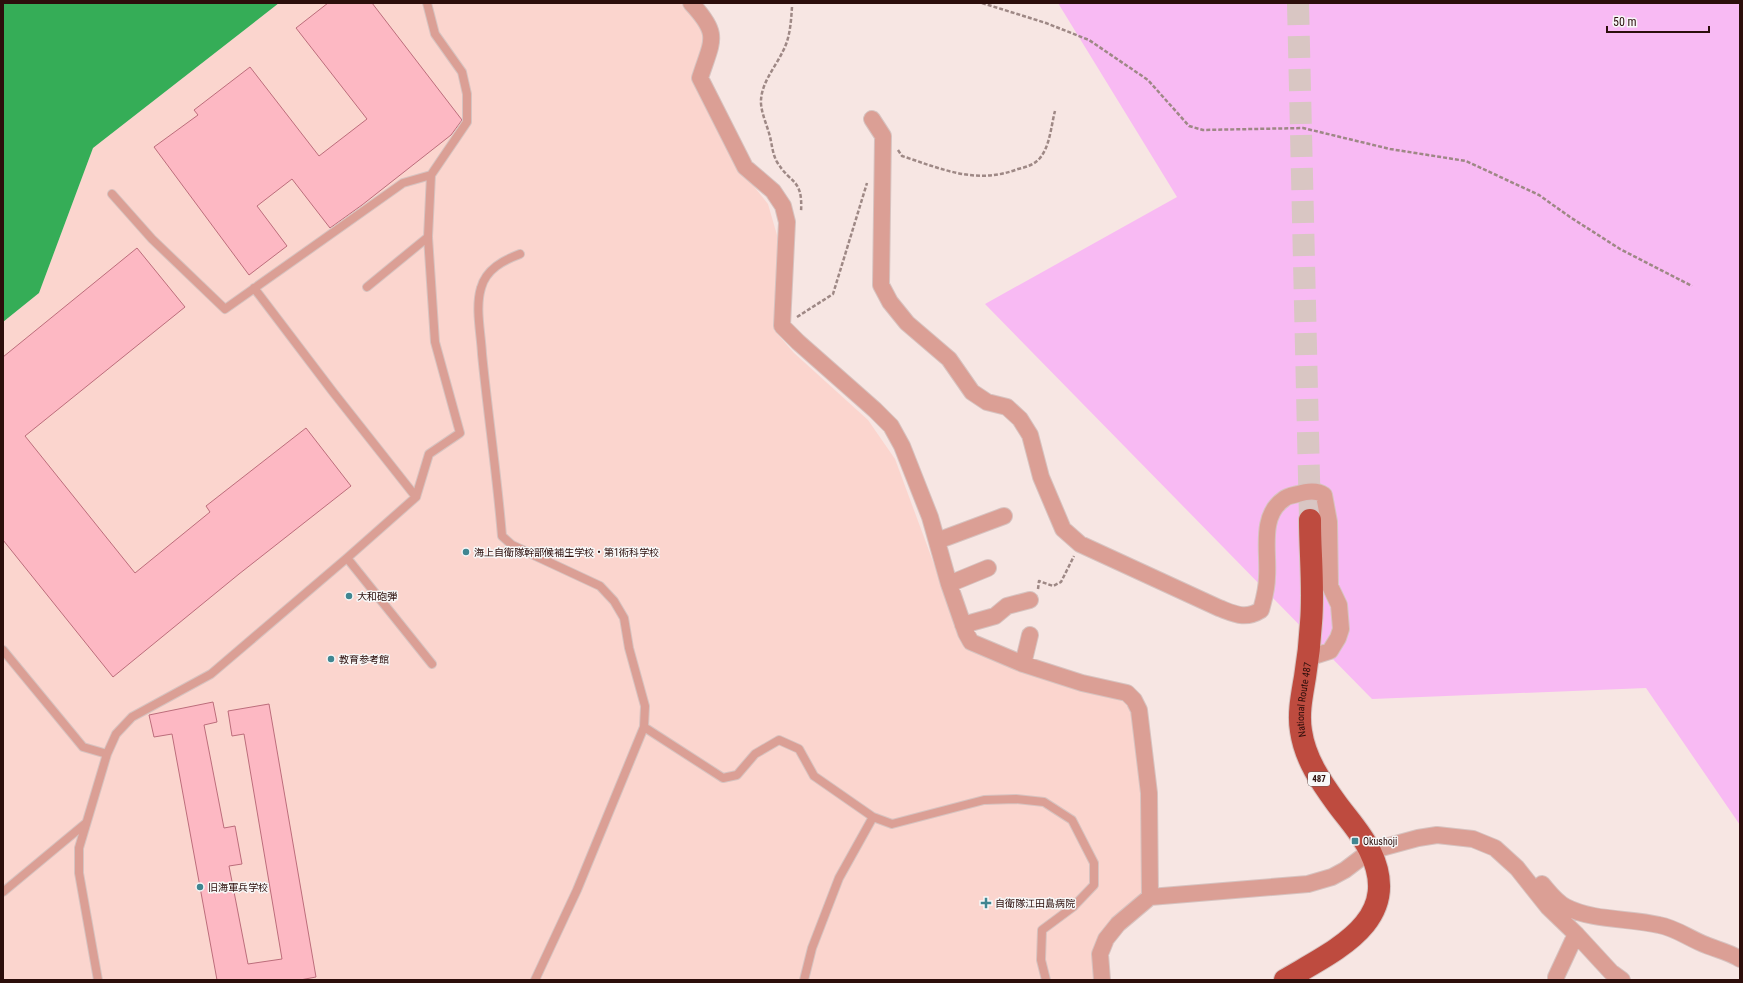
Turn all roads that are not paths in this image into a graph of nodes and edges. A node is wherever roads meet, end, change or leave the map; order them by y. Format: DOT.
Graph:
graph roads {
  1 [pos="427,3"];
  2 [pos="691,3"];
  3 [pos="872,119"];
  4 [pos="431,175"];
  5 [pos="112,194"];
  6 [pos="428,237"];
  7 [pos="520,254"];
  8 [pos="367,287"];
  9 [pos="254,288"];
  10 [pos="416,498"];
  11 [pos="1004,516"];
  12 [pos="1310,520"];
  13 [pos="937,541"];
  14 [pos="347,558"];
  15 [pos="988,568"];
  16 [pos="949,584"];
  17 [pos="1030,600"];
  18 [pos="963,625"];
  19 [pos="1030,635"];
  20 [pos="3,650"];
  21 [pos="1308,658"];
  22 [pos="432,664"];
  23 [pos="1023,664"];
  24 [pos="644,727"];
  25 [pos="107,754"];
  26 [pos="873,817"];
  27 [pos="86,823"];
  28 [pos="1370,851"];
  29 [pos="1517,868"];
  30 [pos="3,892"];
  31 [pos="1150,896"];
  32 [pos="1576,934"];
  33 [pos="1740,959"];
  34 [pos="98,980"];
  35 [pos="535,980"];
  36 [pos="804,980"];
  37 [pos="1046,980"];
  38 [pos="1102,980"];
  39 [pos="1286,980"];
  40 [pos="1556,980"];
  41 [pos="1622,980"];
  1 -- 4 [label="lane"];
  2 -- 13 [label="street"];
  3 -- 21 [label="street"];
  4 -- 6 [label="lane"];
  4 -- 9 [label="lane"];
  5 -- 9 [label="lane"];
  6 -- 8 [label="lane"];
  6 -- 10 [label="lane"];
  7 -- 24 [label="lane"];
  9 -- 10 [label="lane"];
  10 -- 14 [label="lane"];
  11 -- 13 [label="street"];
  12 -- 21 [label="highway, National Route 487 / 487"];
  13 -- 16 [label="street"];
  14 -- 22 [label="lane"];
  14 -- 25 [label="lane"];
  15 -- 16 [label="street"];
  16 -- 18 [label="street"];
  17 -- 18 [label="street"];
  18 -- 23 [label="street"];
  19 -- 23 [label="street"];
  20 -- 25 [label="lane"];
  21 -- 28 [label="highway, National Route 487 / 487"];
  23 -- 31 [label="street"];
  24 -- 26 [label="lane"];
  24 -- 35 [label="lane"];
  25 -- 27 [label="lane"];
  26 -- 36 [label="lane"];
  26 -- 37 [label="lane"];
  27 -- 30 [label="lane"];
  27 -- 34 [label="lane"];
  28 -- 29 [label="street"];
  28 -- 31 [label="street"];
  28 -- 39 [label="highway, National Route 487 / 487"];
  29 -- 32 [label="street"];
  29 -- 33 [label="street"];
  31 -- 38 [label="street"];
  32 -- 40 [label="street"];
  32 -- 41 [label="street"];
}
